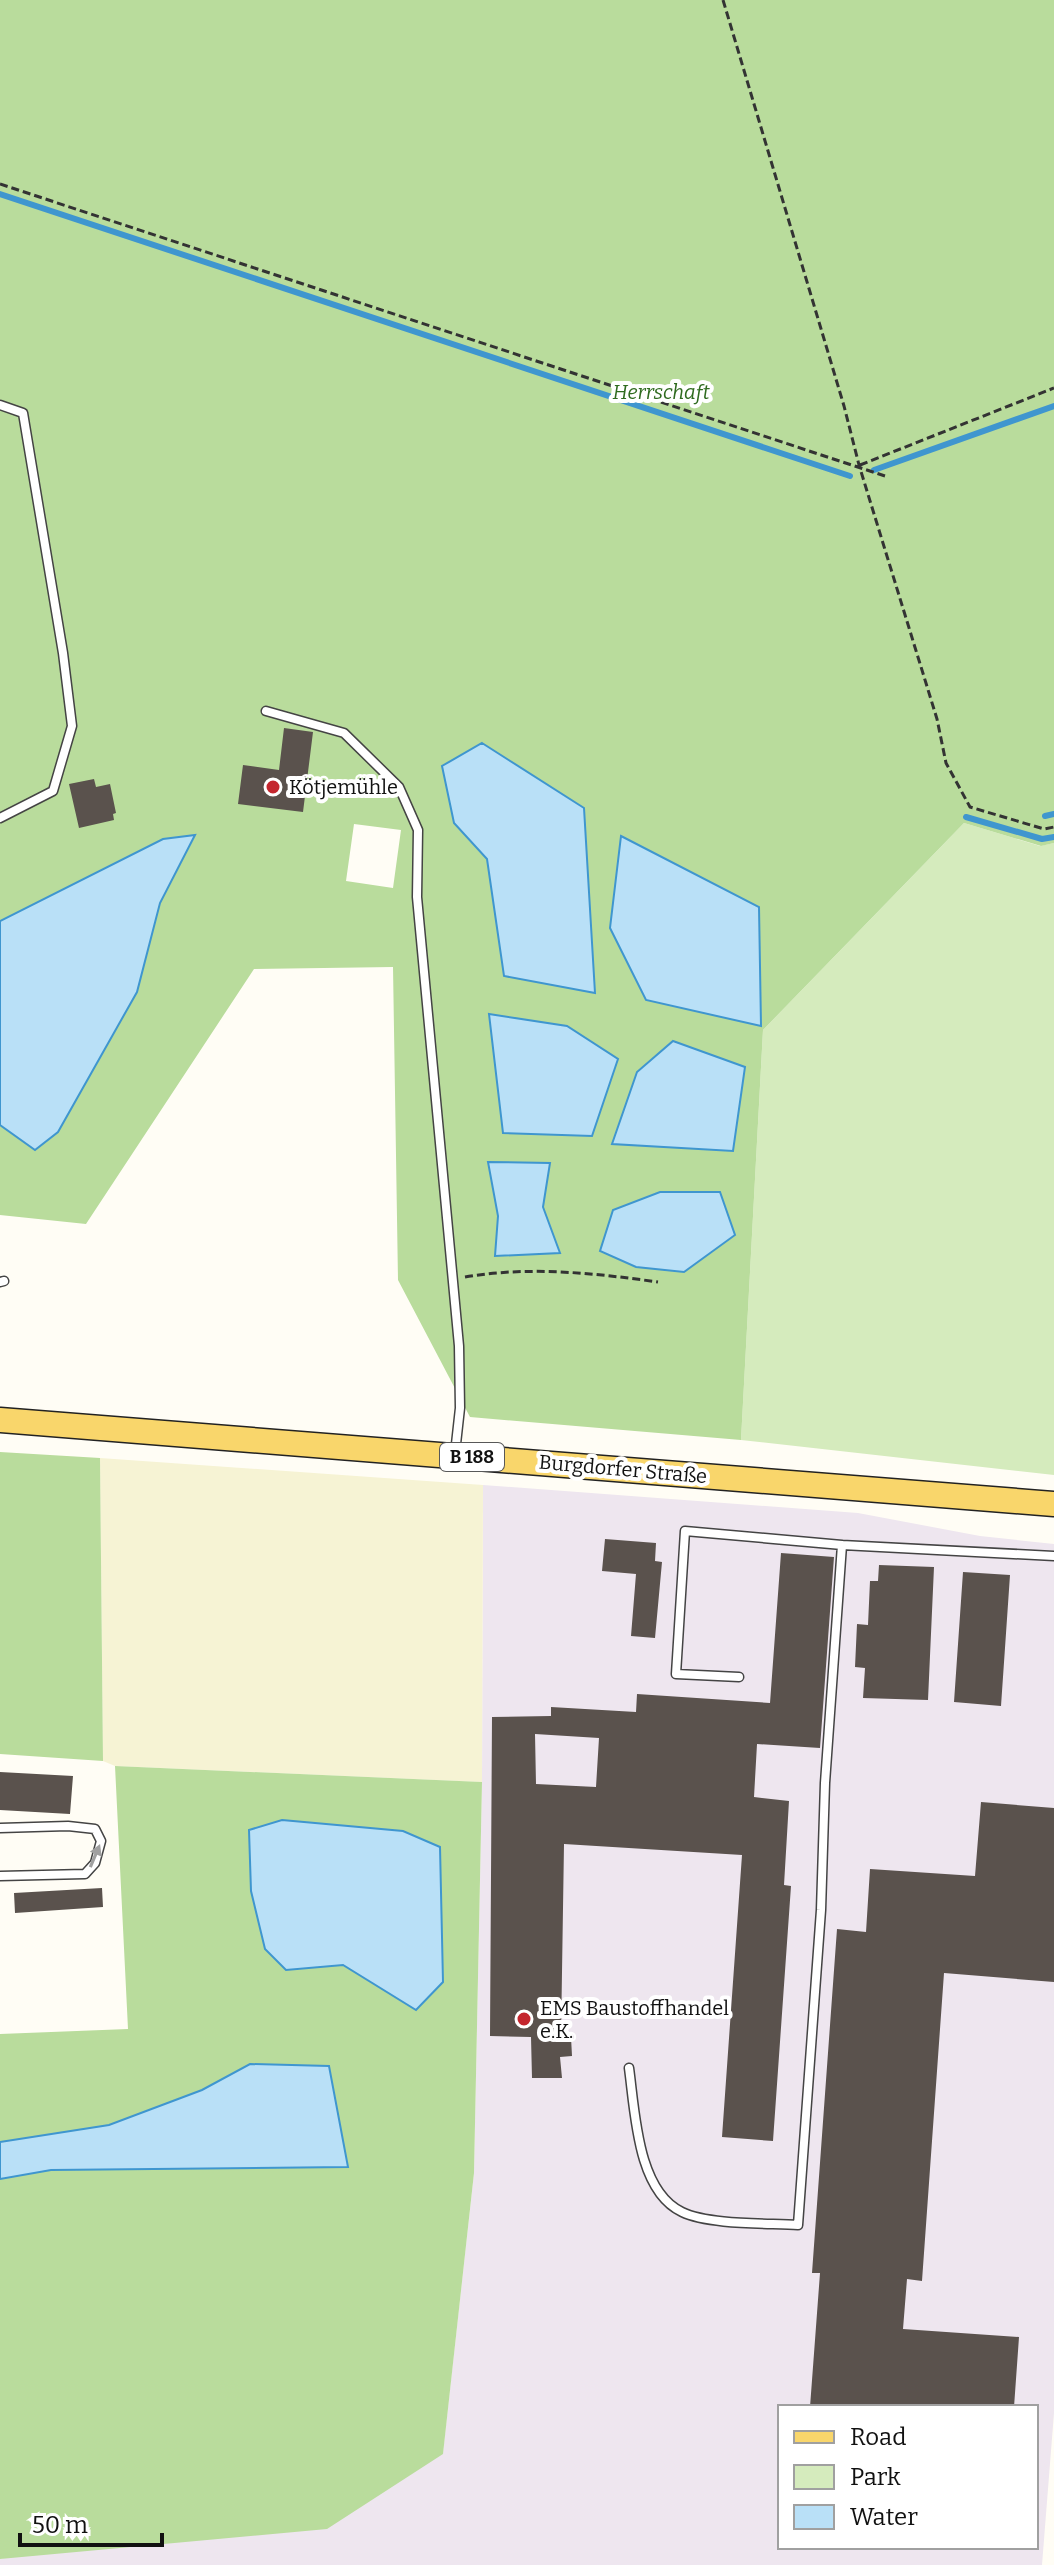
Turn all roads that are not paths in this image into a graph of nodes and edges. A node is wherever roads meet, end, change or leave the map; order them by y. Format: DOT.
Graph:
graph roads {
  1 [pos="0,405"];
  2 [pos="266,711"];
  3 [pos="0,818"];
  4 [pos="0,1420"];
  5 [pos="455,1456"];
  6 [pos="1054,1504"];
  7 [pos="842,1545"];
  8 [pos="1054,1556"];
  9 [pos="739,1677"];
  10 [pos="0,1828"];
  11 [pos="0,1876"];
  12 [pos="629,2068"];
  1 -- 3 [label="lane"];
  2 -- 5 [label="lane"];
  4 -- 5 [label="main road, Burgdorfer Straße / B 188"];
  5 -- 6 [label="main road, Burgdorfer Straße / B 188"];
  7 -- 8 [label="lane"];
  7 -- 9 [label="lane"];
  7 -- 12 [label="lane"];
  11 -- 10 [label="lane, one-way"];
}
